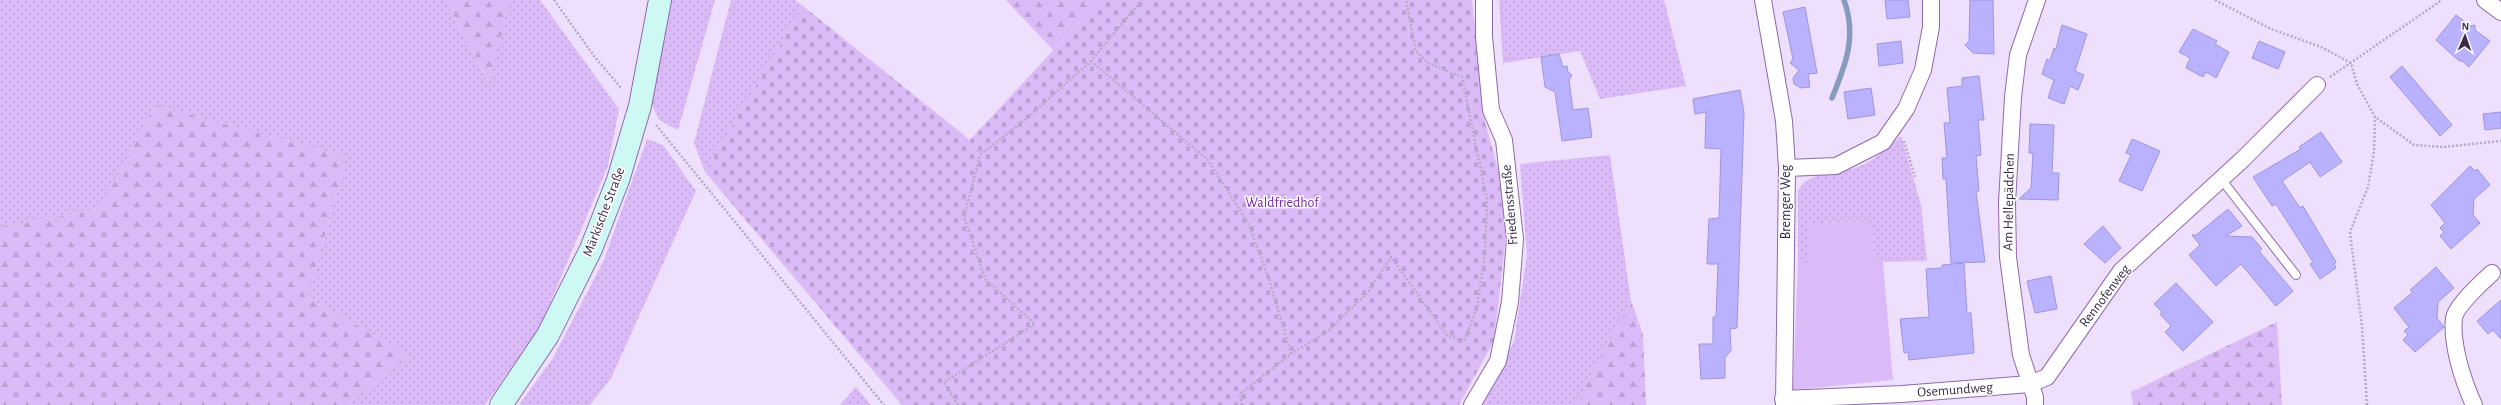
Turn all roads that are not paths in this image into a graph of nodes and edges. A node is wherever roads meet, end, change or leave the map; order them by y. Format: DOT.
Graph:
graph roads {
  1 [pos="660,0"];
  2 [pos="1484,0"];
  3 [pos="1763,0"];
  4 [pos="1931,0"];
  5 [pos="2037,0"];
  6 [pos="2485,0"];
  7 [pos="2501,12"];
  8 [pos="2317,85"];
  9 [pos="1787,168"];
  10 [pos="2221,179"];
  11 [pos="2492,273"];
  12 [pos="2296,275"];
  13 [pos="2030,384"];
  14 [pos="1784,402"];
  15 [pos="501,405"];
  16 [pos="1472,405"];
  17 [pos="2035,405"];
  18 [pos="2474,405"];
  1 -- 15 [label="main road, Märkische Straße"];
  2 -- 16 [label="street, Friedensstraße"];
  3 -- 9 [label="street, Bremger Weg"];
  4 -- 9 [label="street"];
  5 -- 13 [label="street, Am Hellepädchen"];
  6 -- 7 [label="street"];
  8 -- 10 [label="street, Rennofenweg"];
  9 -- 14 [label="street, Bremger Weg"];
  10 -- 12 [label="lane"];
  10 -- 13 [label="street, Rennofenweg"];
  11 -- 18 [label="street"];
  13 -- 14 [label="street, Osemundweg"];
  13 -- 17 [label="street, Am Hellepädchen"];
}
